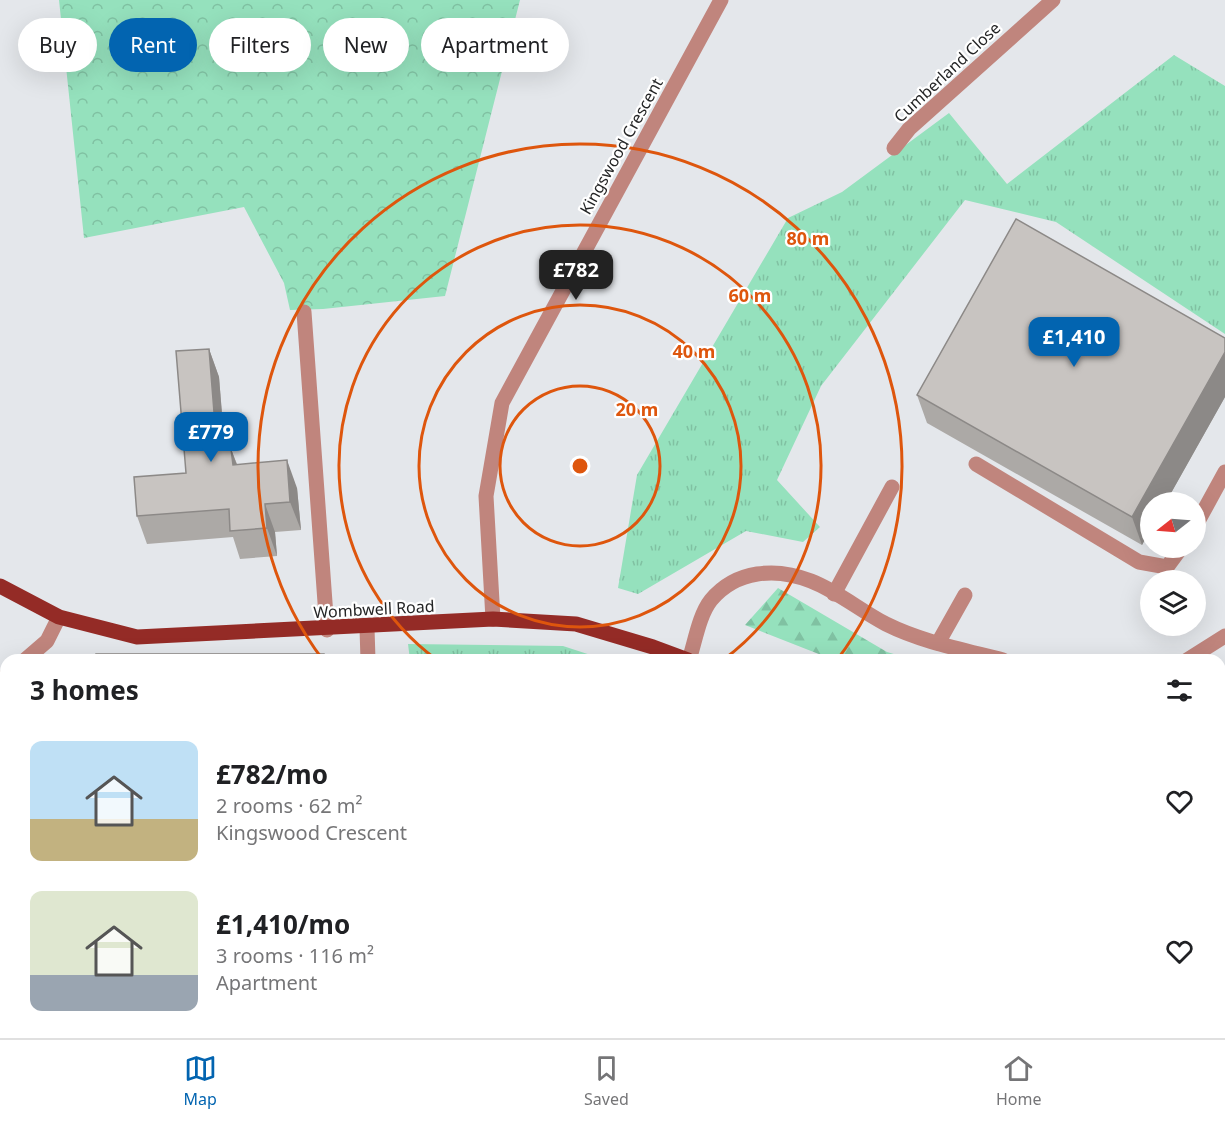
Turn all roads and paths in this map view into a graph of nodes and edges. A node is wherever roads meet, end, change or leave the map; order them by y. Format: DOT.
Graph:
graph roads {
  1 [pos="721,0"];
  2 [pos="1053,0"];
  3 [pos="894,148"];
  4 [pos="304,312"];
  5 [pos="976,464"];
  6 [pos="1225,472"];
  7 [pos="892,487"];
  8 [pos="1206,507"];
  9 [pos="1174,558"];
  10 [pos="0,586"];
  11 [pos="834,594"];
  12 [pos="965,595"];
  13 [pos="59,617"];
  14 [pos="493,619"];
  15 [pos="367,628"];
  16 [pos="327,630"];
  17 [pos="1225,636"];
  18 [pos="938,643"];
  19 [pos="32,654"];
  20 [pos="368,654"];
  21 [pos="672,654"];
  22 [pos="690,654"];
  23 [pos="980,654"];
  24 [pos="1196,654"];
  1 -- 14 [label="street, Kingswood Crescent"];
  2 -- 3 [label="street, Cumberland Close"];
  4 -- 16 [label="street"];
  5 -- 9 [label="street"];
  6 -- 8 [label="street"];
  7 -- 11 [label="street"];
  10 -- 13 [label="main road, Wombwell Road"];
  11 -- 18 [label="street"];
  11 -- 22 [label="street"];
  12 -- 18 [label="street"];
  13 -- 16 [label="main road, Wombwell Road"];
  13 -- 19 [label="street"];
  14 -- 15 [label="main road, Wombwell Road"];
  14 -- 21 [label="main road, Wombwell Road"];
  15 -- 16 [label="main road, Wombwell Road"];
  15 -- 20 [label="street"];
  17 -- 24 [label="street"];
  18 -- 23 [label="street"];
}
